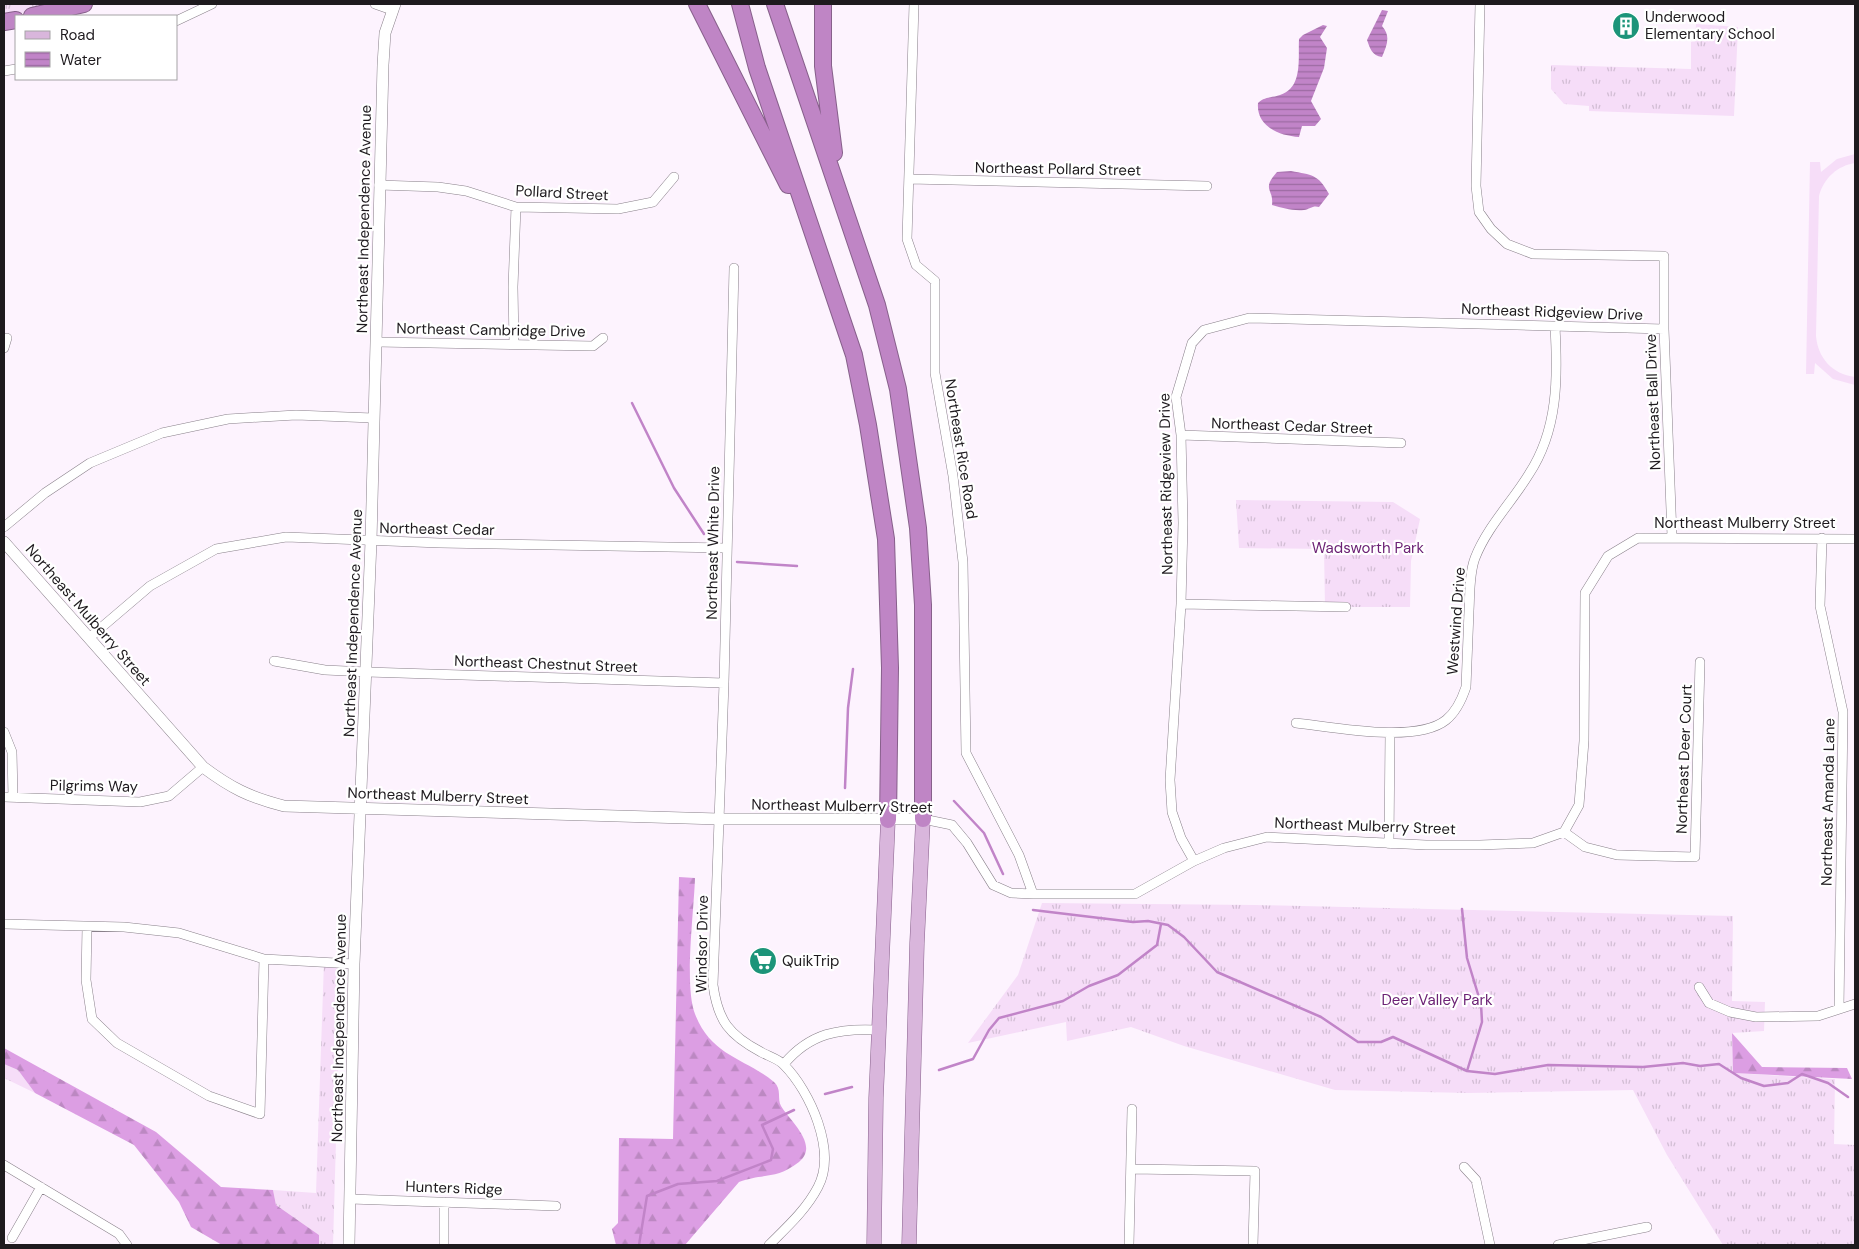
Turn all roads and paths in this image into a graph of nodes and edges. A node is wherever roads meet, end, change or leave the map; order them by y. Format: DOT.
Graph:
graph roads {
  1 [pos="84,4"];
  2 [pos="212,4"];
  3 [pos="374,4"];
  4 [pos="697,4"];
  5 [pos="740,4"];
  6 [pos="775,4"];
  7 [pos="823,4"];
  8 [pos="914,4"];
  9 [pos="1480,4"];
  10 [pos="394,7"];
  11 [pos="36,15"];
  12 [pos="178,20"];
  13 [pos="674,177"];
  14 [pos="909,179"];
  15 [pos="379,185"];
  16 [pos="1207,186"];
  17 [pos="844,204"];
  18 [pos="516,207"];
  19 [pos="823,258"];
  20 [pos="734,268"];
  21 [pos="1555,326"];
  22 [pos="1664,329"];
  23 [pos="8,338"];
  24 [pos="603,338"];
  25 [pos="376,342"];
  26 [pos="514,344"];
  27 [pos="4,348"];
  28 [pos="373,418"];
  29 [pos="1181,435"];
  30 [pos="1401,443"];
  31 [pos="4,528"];
  32 [pos="1672,536"];
  33 [pos="1822,538"];
  34 [pos="1855,539"];
  35 [pos="371,541"];
  36 [pos="4,542"];
  37 [pos="726,548"];
  38 [pos="1181,604"];
  39 [pos="1346,607"];
  40 [pos="89,638"];
  41 [pos="274,661"];
  42 [pos="1700,662"];
  43 [pos="367,672"];
  44 [pos="724,683"];
  45 [pos="1296,723"];
  46 [pos="4,732"];
  47 [pos="1390,734"];
  48 [pos="202,767"];
  49 [pos="8,797"];
  50 [pos="360,808"];
  51 [pos="719,819"];
  52 [pos="888,820"];
  53 [pos="923,820"];
  54 [pos="1564,832"];
  55 [pos="1389,844"];
  56 [pos="1194,861"];
  57 [pos="1033,894"];
  58 [pos="4,924"];
  59 [pos="87,927"];
  60 [pos="264,959"];
  61 [pos="354,964"];
  62 [pos="1699,987"];
  63 [pos="1855,1004"];
  64 [pos="1839,1010"];
  65 [pos="878,1030"];
  66 [pos="784,1064"];
  67 [pos="1132,1109"];
  68 [pos="4,1166"];
  69 [pos="1464,1167"];
  70 [pos="1132,1169"];
  71 [pos="41,1187"];
  72 [pos="350,1199"];
  73 [pos="444,1202"];
  74 [pos="556,1206"];
  75 [pos="1647,1227"];
  76 [pos="12,1238"];
  77 [pos="127,1245"];
  78 [pos="349,1245"];
  79 [pos="444,1245"];
  80 [pos="769,1245"];
  81 [pos="874,1245"];
  82 [pos="909,1245"];
  83 [pos="1129,1245"];
  84 [pos="1253,1245"];
  85 [pos="1490,1245"];
  86 [pos="1558,1245"];
  1 -- 11 [label="highway"];
  2 -- 12 [label="street"];
  3 -- 10 [label="street"];
  4 -- 19 [label="highway"];
  5 -- 19 [label="highway"];
  6 -- 17 [label="highway"];
  7 -- 17 [label="highway"];
  8 -- 14 [label="street, Northeast Rice Road"];
  9 -- 22 [label="street, Northeast Ball Drive"];
  10 -- 15 [label="street, Northeast Independence Avenue"];
  13 -- 18 [label="street, Pollard Street"];
  14 -- 16 [label="street, Northeast Pollard Street"];
  14 -- 57 [label="street, Northeast Rice Road"];
  15 -- 18 [label="street, Pollard Street"];
  15 -- 25 [label="street, Northeast Independence Avenue"];
  17 -- 53 [label="highway"];
  18 -- 26 [label="street"];
  19 -- 52 [label="highway"];
  20 -- 37 [label="street, Northeast White Drive"];
  21 -- 22 [label="street, Northeast Ridgeview Drive"];
  21 -- 29 [label="street, Northeast Ridgeview Drive"];
  21 -- 47 [label="street, Westwind Drive"];
  22 -- 32 [label="street, Northeast Ball Drive"];
  23 -- 27 [label="street"];
  24 -- 26 [label="street, Northeast Cambridge Drive"];
  25 -- 26 [label="street, Northeast Cambridge Drive"];
  25 -- 28 [label="street, Northeast Independence Avenue"];
  28 -- 31 [label="street"];
  28 -- 35 [label="street, Northeast Independence Avenue"];
  29 -- 30 [label="street, Northeast Cedar Street"];
  29 -- 38 [label="street, Northeast Ridgeview Drive"];
  32 -- 33 [label="street, Northeast Mulberry Street"];
  32 -- 54 [label="street, Northeast Mulberry Street"];
  33 -- 34 [label="street, Northeast Mulberry Street"];
  33 -- 64 [label="street, Northeast Amanda Lane"];
  35 -- 37 [label="street, Northeast Cedar"];
  35 -- 40 [label="street, Northeast Cedar"];
  35 -- 43 [label="street, Northeast Independence Avenue"];
  36 -- 40 [label="street, Northeast Mulberry Street"];
  37 -- 44 [label="street, Northeast White Drive"];
  38 -- 39 [label="street"];
  38 -- 56 [label="street, Northeast Ridgeview Drive"];
  40 -- 48 [label="street, Northeast Mulberry Street"];
  41 -- 43 [label="street, Northeast Chestnut Street"];
  42 -- 54 [label="street, Northeast Deer Court"];
  43 -- 44 [label="street, Northeast Chestnut Street"];
  43 -- 50 [label="street, Northeast Independence Avenue"];
  44 -- 51 [label="street, Northeast White Drive"];
  45 -- 47 [label="street, Westwind Drive"];
  46 -- 49 [label="street"];
  47 -- 55 [label="street"];
  48 -- 49 [label="street, Pilgrims Way"];
  48 -- 50 [label="street, Northeast Mulberry Street"];
  50 -- 51 [label="street, Northeast Mulberry Street"];
  50 -- 61 [label="street, Northeast Independence Avenue"];
  51 -- 52 [label="street, Northeast Mulberry Street"];
  51 -- 66 [label="street, Windsor Drive"];
  52 -- 53 [label="street, Northeast Mulberry Street"];
  52 -- 65 [label="main road"];
  53 -- 57 [label="street, Northeast Mulberry Street"];
  53 -- 82 [label="main road"];
  54 -- 55 [label="street, Northeast Mulberry Street"];
  55 -- 56 [label="street, Northeast Mulberry Street"];
  56 -- 57 [label="street, Northeast Mulberry Street"];
  58 -- 59 [label="street"];
  59 -- 60 [label="street"];
  59 -- 60 [label="street"];
  60 -- 61 [label="street"];
  61 -- 72 [label="street, Northeast Independence Avenue"];
  62 -- 64 [label="street"];
  63 -- 64 [label="street"];
  65 -- 66 [label="street"];
  65 -- 81 [label="main road"];
  66 -- 80 [label="street, Windsor Drive"];
  67 -- 70 [label="street"];
  68 -- 71 [label="street"];
  69 -- 85 [label="street"];
  70 -- 83 [label="street"];
  70 -- 84 [label="street"];
  71 -- 76 [label="street"];
  71 -- 77 [label="street"];
  72 -- 73 [label="street, Hunters Ridge"];
  72 -- 78 [label="street, Northeast Independence Avenue"];
  73 -- 74 [label="street, Hunters Ridge"];
  73 -- 79 [label="street"];
  75 -- 86 [label="street"];
}
